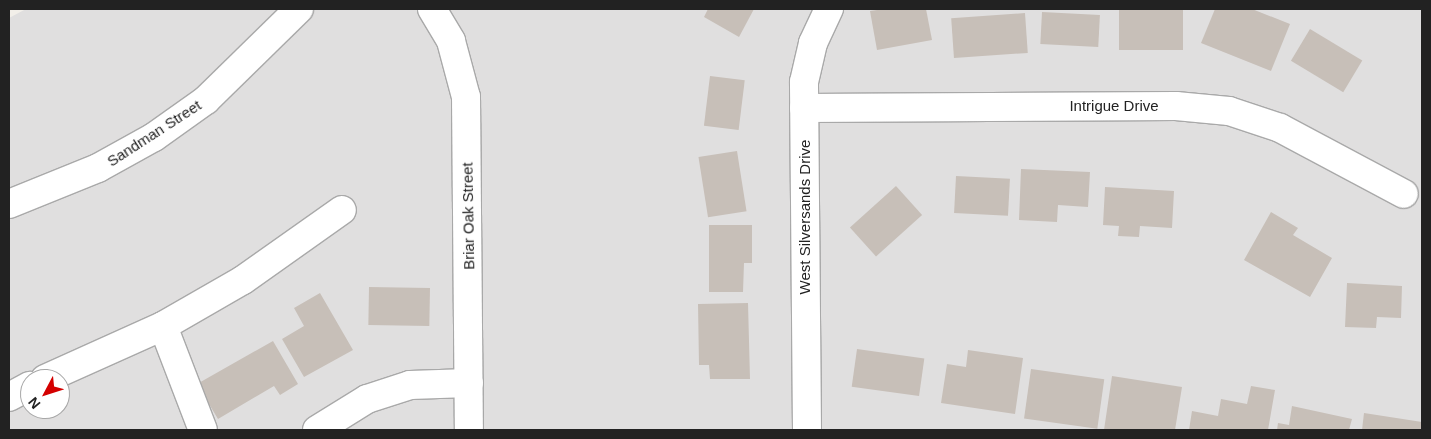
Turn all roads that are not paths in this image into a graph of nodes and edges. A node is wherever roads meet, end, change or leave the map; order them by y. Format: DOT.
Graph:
graph roads {
  1 [pos="299,9"];
  2 [pos="432,9"];
  3 [pos="829,9"];
  4 [pos="804,108"];
  5 [pos="1404,194"];
  6 [pos="9,204"];
  7 [pos="342,210"];
  8 [pos="163,326"];
  9 [pos="67,369"];
  10 [pos="470,383"];
  11 [pos="203,430"];
  12 [pos="317,430"];
  13 [pos="469,430"];
  14 [pos="807,430"];
  1 -- 6 [label="street, Sandman Street"];
  2 -- 10 [label="street, Briar Oak Street"];
  3 -- 4 [label="street, West Silversands Drive"];
  4 -- 5 [label="street, Intrigue Drive"];
  4 -- 14 [label="street, West Silversands Drive"];
  7 -- 8 [label="street"];
  8 -- 9 [label="street"];
  8 -- 11 [label="street"];
  10 -- 12 [label="street"];
  10 -- 13 [label="street, Briar Oak Street"];
}
